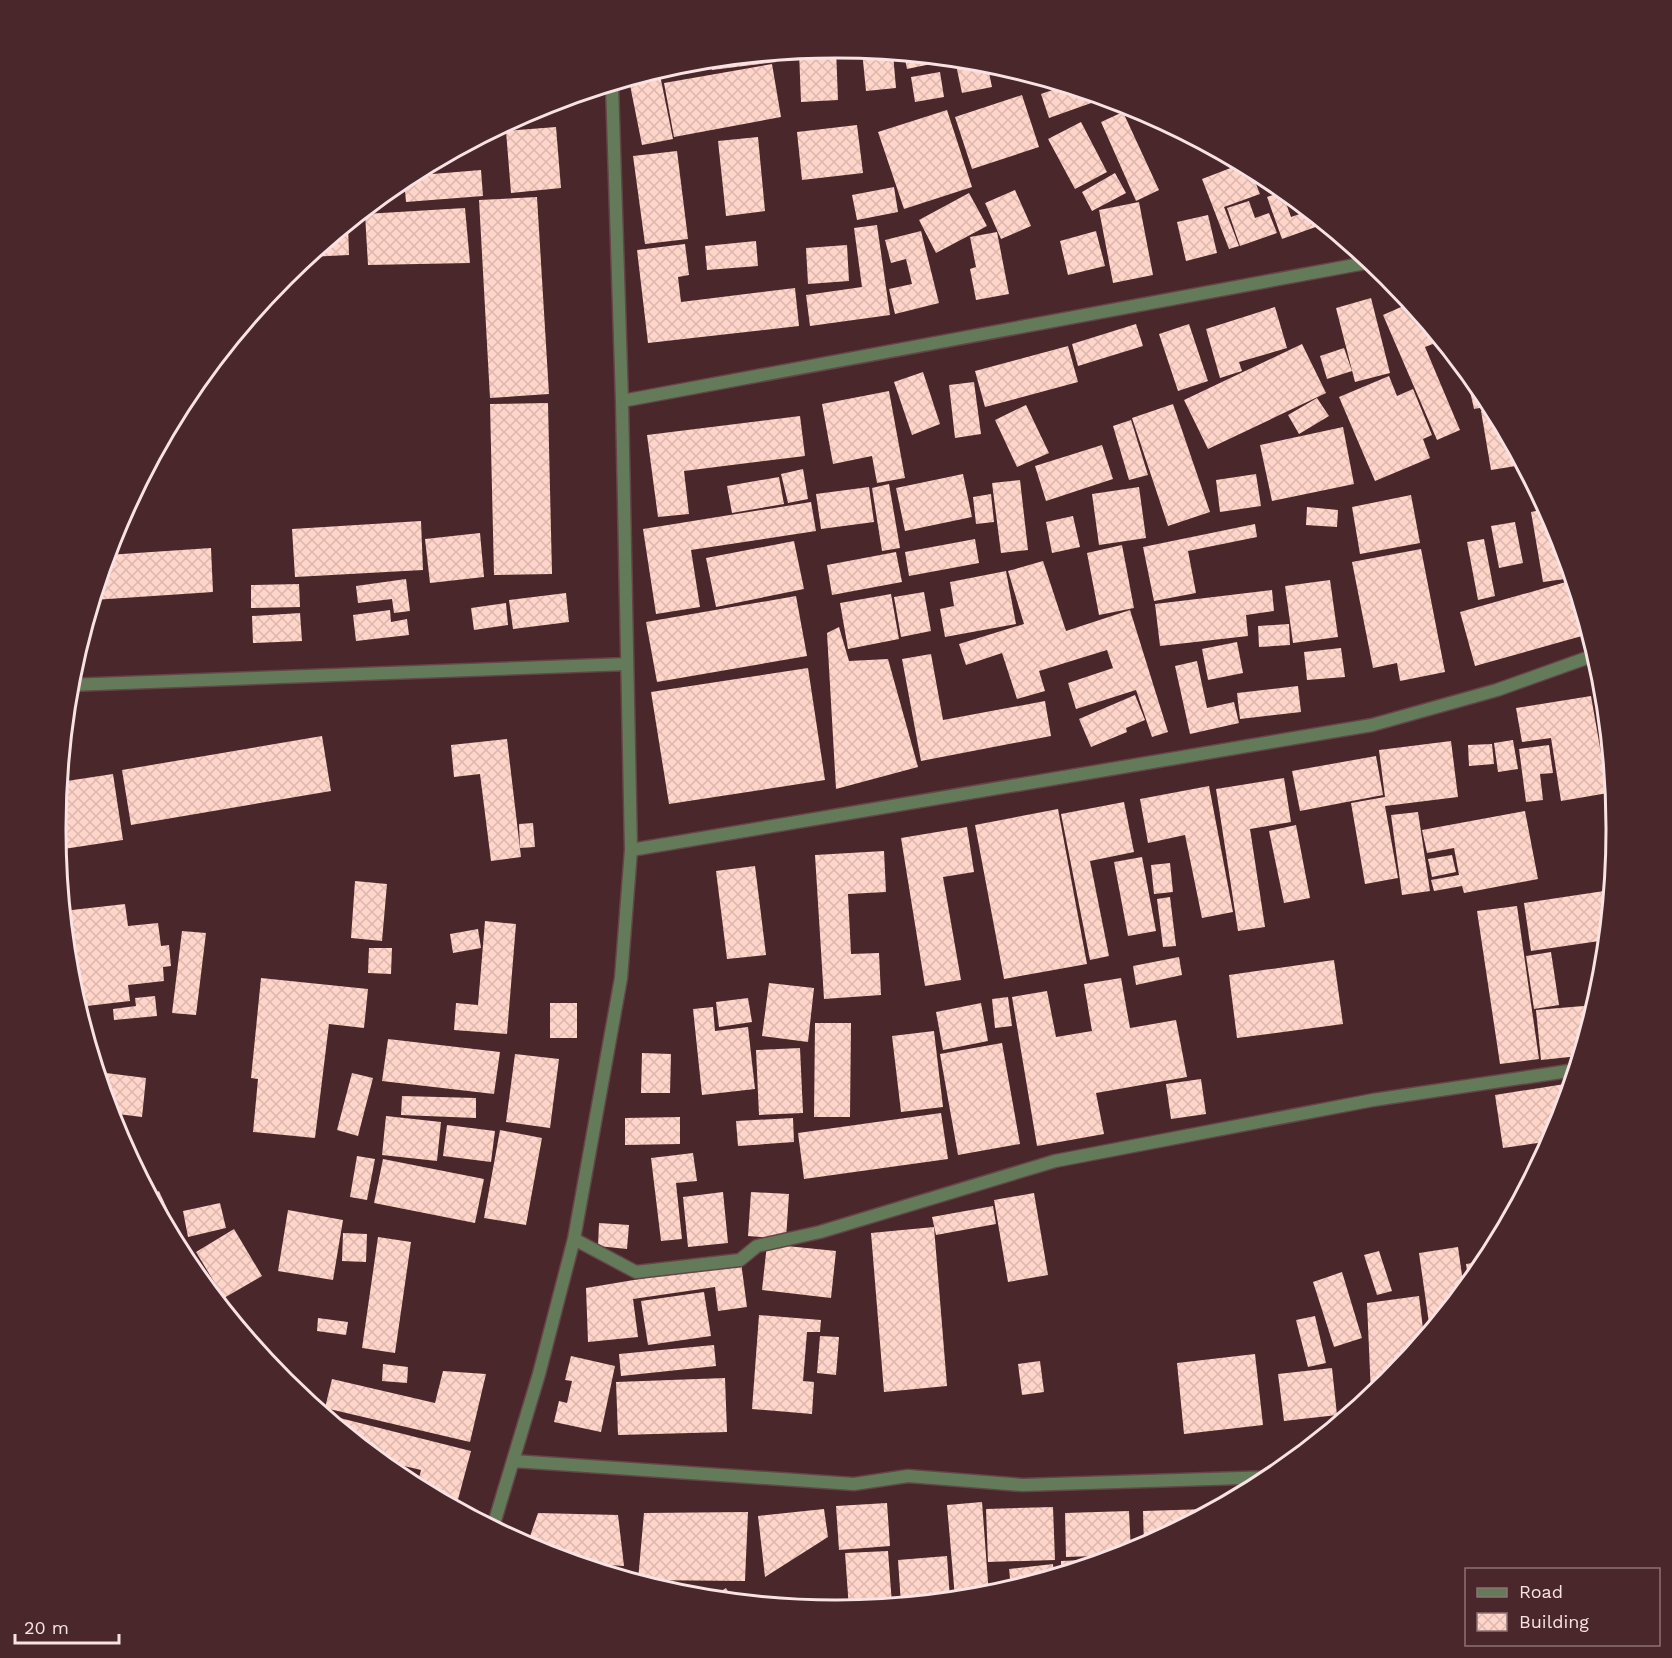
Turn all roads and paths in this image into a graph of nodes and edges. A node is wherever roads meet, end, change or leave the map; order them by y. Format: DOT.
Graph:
graph roads {
  1 [pos="612,92"];
  2 [pos="1359,264"];
  3 [pos="622,401"];
  4 [pos="1587,658"];
  5 [pos="627,664"];
  6 [pos="79,685"];
  7 [pos="631,850"];
  8 [pos="1568,1071"];
  9 [pos="574,1239"];
  10 [pos="513,1461"];
  11 [pos="1251,1478"];
  12 [pos="495,1520"];
  1 -- 3 [label="street"];
  2 -- 3 [label="street"];
  3 -- 5 [label="street"];
  4 -- 7 [label="street"];
  5 -- 6 [label="street"];
  5 -- 7 [label="street"];
  7 -- 9 [label="street"];
  8 -- 9 [label="street"];
  9 -- 10 [label="street"];
  10 -- 11 [label="street"];
  10 -- 12 [label="street"];
}
